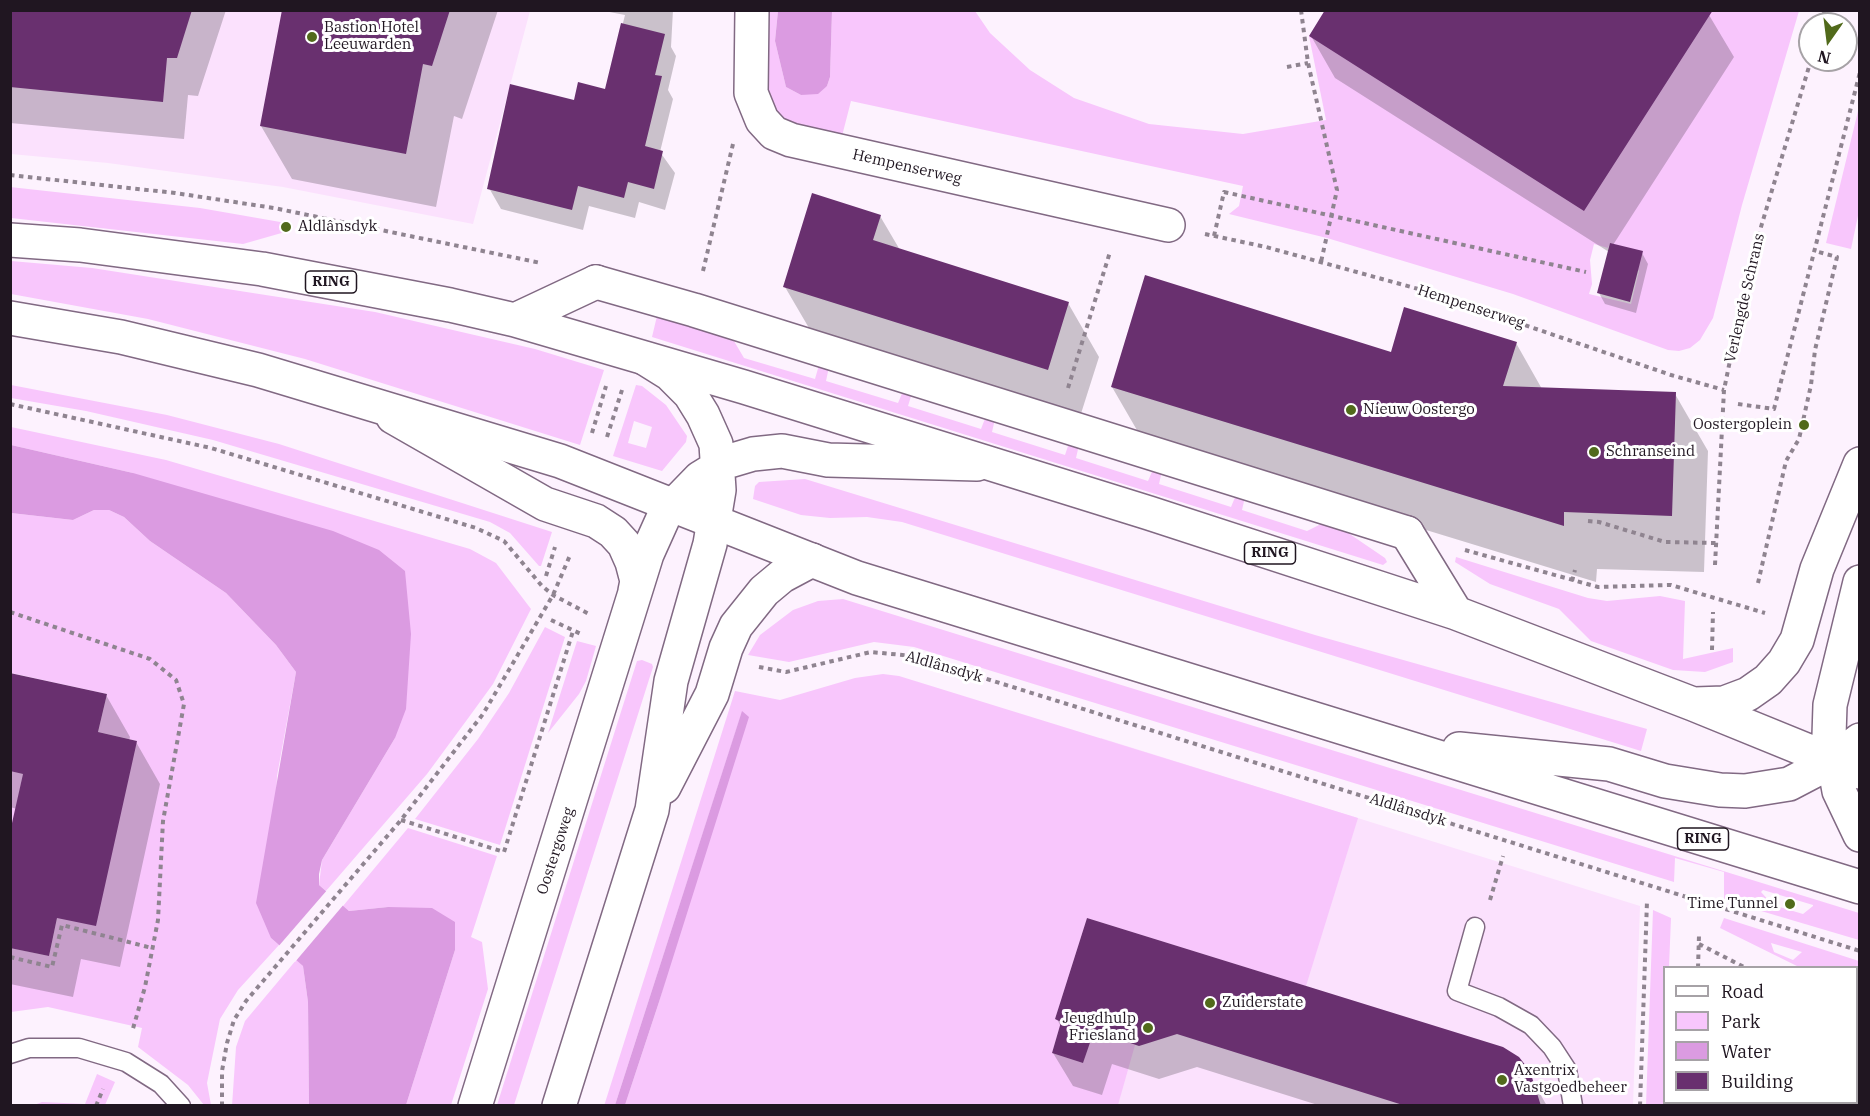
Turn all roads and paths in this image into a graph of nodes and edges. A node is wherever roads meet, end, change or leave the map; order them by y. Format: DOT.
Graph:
graph roads {
  1 [pos="752,10"];
  2 [pos="1301,10"];
  3 [pos="1308,63"];
  4 [pos="1287,67"];
  5 [pos="1807,72"];
  6 [pos="1860,72"];
  7 [pos="762,120"];
  8 [pos="10,176"];
  9 [pos="1122,215"];
  10 [pos="1331,216"];
  11 [pos="1167,225"];
  12 [pos="10,240"];
  13 [pos="1815,251"];
  14 [pos="1321,262"];
  15 [pos="1586,272"];
  16 [pos="596,282"];
  17 [pos="694,310"];
  18 [pos="10,318"];
  19 [pos="515,320"];
  20 [pos="644,358"];
  21 [pos="608,382"];
  22 [pos="1724,390"];
  23 [pos="368,403"];
  24 [pos="10,404"];
  25 [pos="1738,404"];
  26 [pos="1057,423"];
  27 [pos="591,437"];
  28 [pos="1860,464"];
  29 [pos="990,465"];
  30 [pos="717,468"];
  31 [pos="672,506"];
  32 [pos="1588,521"];
  33 [pos="714,522"];
  34 [pos="1407,533"];
  35 [pos="559,537"];
  36 [pos="1716,543"];
  37 [pos="812,560"];
  38 [pos="1715,565"];
  39 [pos="1575,570"];
  40 [pos="546,576"];
  41 [pos="1572,581"];
  42 [pos="1860,582"];
  43 [pos="1758,583"];
  44 [pos="630,610"];
  45 [pos="543,611"];
  46 [pos="10,612"];
  47 [pos="1713,612"];
  48 [pos="1456,613"];
  49 [pos="551,620"];
  50 [pos="1802,622"];
  51 [pos="573,631"];
  52 [pos="589,637"];
  53 [pos="1712,650"];
  54 [pos="724,656"];
  55 [pos="1693,704"];
  56 [pos="1860,740"];
  57 [pos="1391,742"];
  58 [pos="1846,766"];
  59 [pos="651,810"];
  60 [pos="401,820"];
  61 [pos="1860,835"];
  62 [pos="1503,856"];
  63 [pos="1860,887"];
  64 [pos="1647,901"];
  65 [pos="1475,927"];
  66 [pos="1699,935"];
  67 [pos="1699,944"];
  68 [pos="152,948"];
  69 [pos="1860,951"];
  70 [pos="10,957"];
  71 [pos="1698,966"];
  72 [pos="1742,966"];
  73 [pos="134,1026"];
  74 [pos="10,1054"];
  75 [pos="181,1106"];
  76 [pos="222,1106"];
  77 [pos="475,1106"];
  78 [pos="559,1106"];
  79 [pos="1573,1106"];
  80 [pos="1640,1106"];
  1 -- 7 [label="main road"];
  2 -- 3 [label="path"];
  3 -- 4 [label="path"];
  3 -- 10 [label="path"];
  5 -- 22 [label="path, Verlengde Schrans"];
  6 -- 13 [label="path"];
  7 -- 9 [label="main road, Hempenserweg"];
  7 -- 17 [label="path"];
  8 -- 16 [label="path"];
  9 -- 11 [label="main road, Hempenserweg"];
  9 -- 26 [label="path"];
  10 -- 14 [label="path"];
  10 -- 14 [label="path, Hempenserweg"];
  10 -- 15 [label="path"];
  12 -- 19 [label="main road, RING"];
  13 -- 25 [label="path"];
  13 -- 43 [label="path"];
  14 -- 22 [label="path, Hempenserweg"];
  16 -- 17 [label="main road"];
  16 -- 19 [label="main road"];
  17 -- 26 [label="main road"];
  18 -- 23 [label="main road, RING"];
  19 -- 20 [label="main road, RING"];
  20 -- 29 [label="main road, RING"];
  20 -- 30 [label="main road"];
  21 -- 27 [label="path"];
  22 -- 36 [label="path, Verlengde Schrans"];
  23 -- 31 [label="main road, RING"];
  23 -- 44 [label="main road, Oostergoweg"];
  24 -- 44 [label="path"];
  26 -- 34 [label="main road"];
  28 -- 50 [label="main road"];
  29 -- 30 [label="main road, Oostergoweg"];
  29 -- 48 [label="main road, RING"];
  30 -- 31 [label="main road, Oostergoweg"];
  30 -- 33 [label="main road"];
  31 -- 33 [label="main road, RING"];
  31 -- 44 [label="main road, Oostergoweg"];
  32 -- 36 [label="path"];
  33 -- 37 [label="main road, RING"];
  33 -- 59 [label="main road"];
  34 -- 41 [label="path"];
  34 -- 48 [label="main road"];
  35 -- 40 [label="path"];
  36 -- 38 [label="path, Verlengde Schrans"];
  37 -- 54 [label="main road"];
  37 -- 57 [label="main road, RING"];
  39 -- 41 [label="path"];
  41 -- 50 [label="path"];
  42 -- 58 [label="main road"];
  44 -- 77 [label="main road, Oostergoweg"];
  45 -- 60 [label="path"];
  46 -- 68 [label="path"];
  47 -- 53 [label="path"];
  48 -- 55 [label="main road, RING"];
  49 -- 51 [label="path"];
  50 -- 55 [label="main road"];
  51 -- 52 [label="path"];
  51 -- 60 [label="path"];
  54 -- 59 [label="main road"];
  54 -- 69 [label="path, Aldlânsdyk"];
  55 -- 58 [label="main road, RING"];
  56 -- 58 [label="main road"];
  57 -- 58 [label="main road"];
  57 -- 63 [label="main road, RING"];
  58 -- 61 [label="main road"];
  59 -- 78 [label="main road"];
  60 -- 76 [label="path"];
  62 -- 65 [label="path"];
  64 -- 80 [label="path"];
  65 -- 79 [label="lane"];
  66 -- 67 [label="path"];
  67 -- 71 [label="path"];
  67 -- 72 [label="path"];
  68 -- 70 [label="path"];
  68 -- 73 [label="path"];
  74 -- 75 [label="lane"];
}
